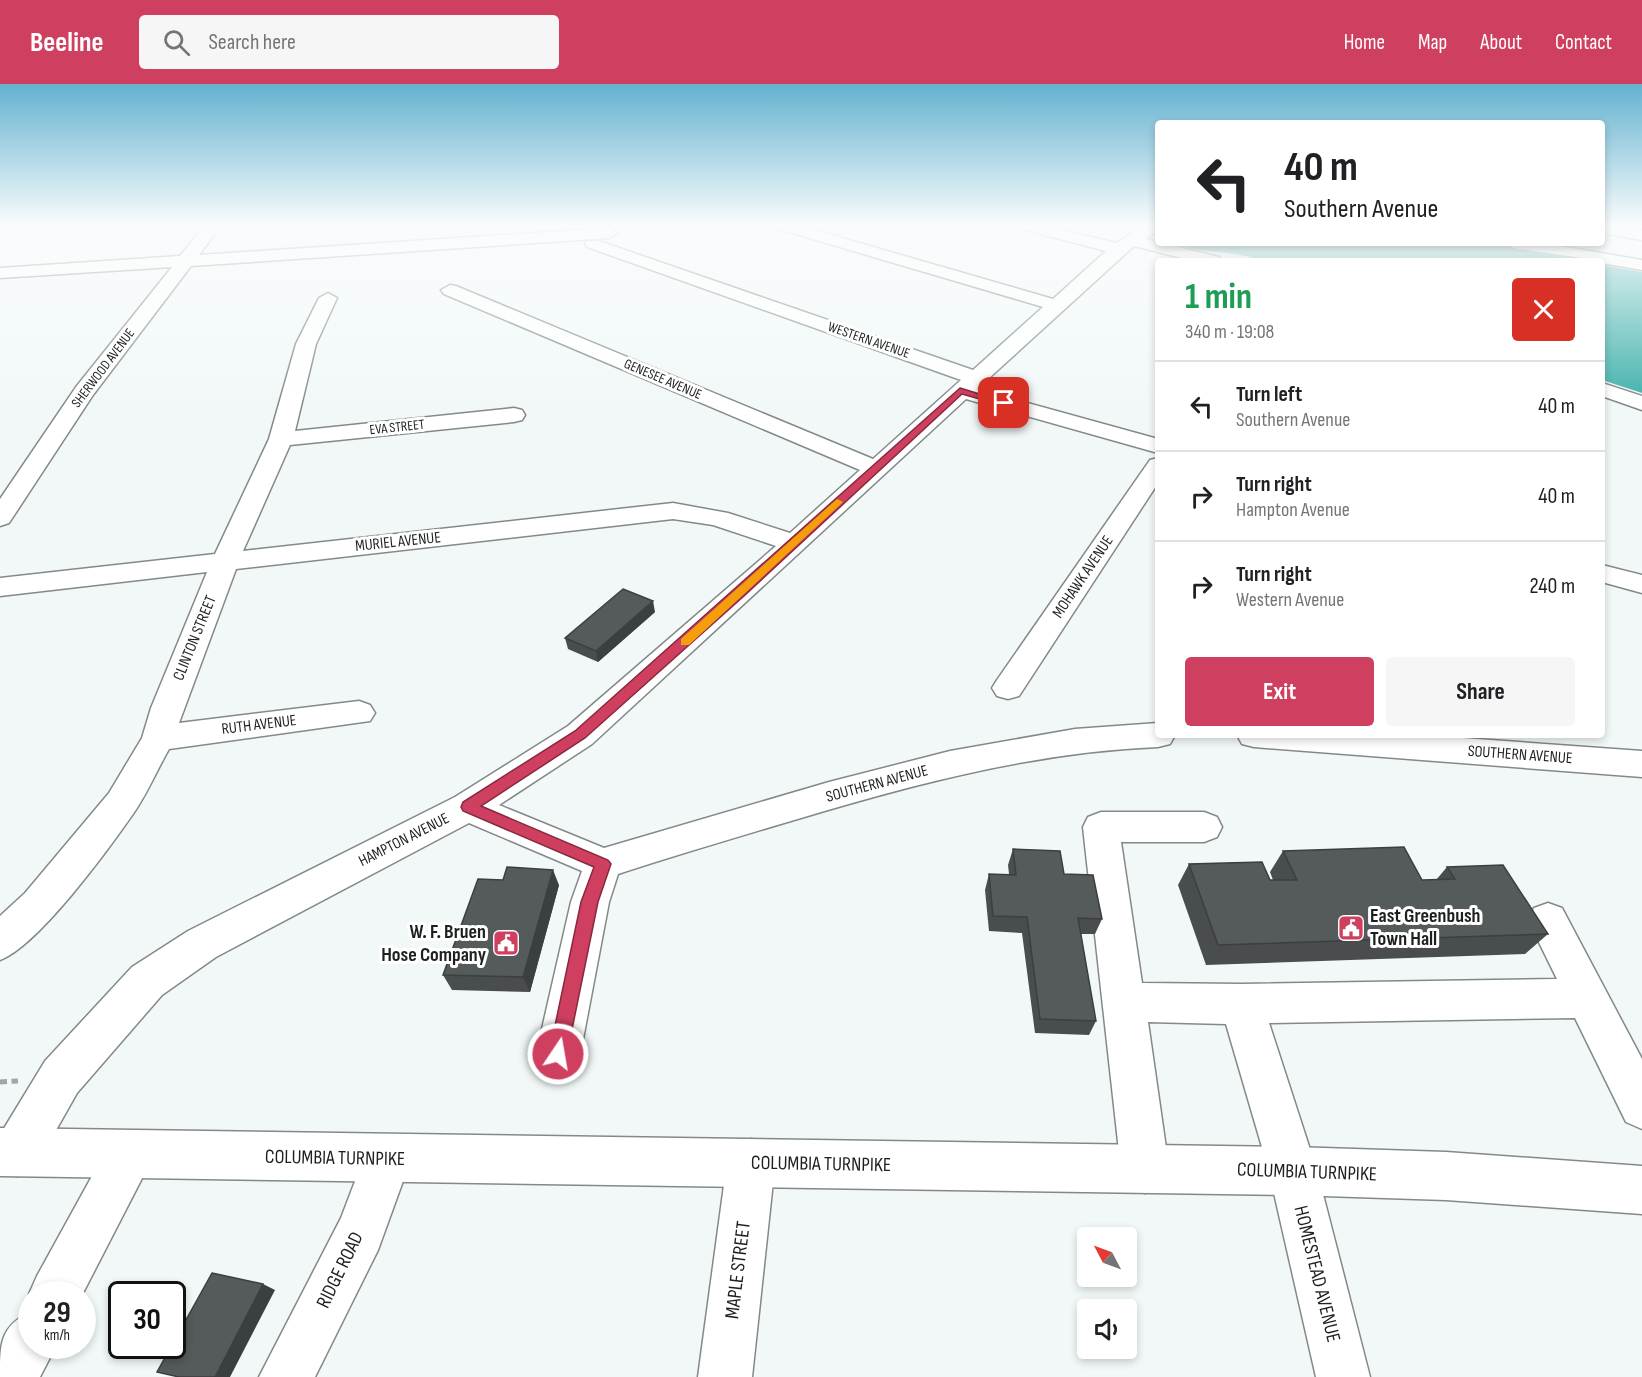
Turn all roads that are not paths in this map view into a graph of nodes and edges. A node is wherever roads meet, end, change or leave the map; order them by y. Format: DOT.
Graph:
graph roads {
  1 [pos="167,284"];
  2 [pos="701,284"];
  3 [pos="984,284"];
  4 [pos="1078,284"];
  5 [pos="450,290"];
  6 [pos="328,298"];
  7 [pos="1055,305"];
  8 [pos="968,384"];
  9 [pos="1605,390"];
  10 [pos="1642,403"];
  11 [pos="514,415"];
  12 [pos="281,439"];
  13 [pos="1155,445"];
  14 [pos="875,468"];
  15 [pos="1155,469"];
  16 [pos="0,518"];
  17 [pos="793,543"];
  18 [pos="226,561"];
  19 [pos="1605,574"];
  20 [pos="1642,584"];
  21 [pos="0,587"];
  22 [pos="1008,688"];
  23 [pos="359,713"];
  24 [pos="1155,735"];
  25 [pos="158,738"];
  26 [pos="1334,738"];
  27 [pos="1360,739"];
  28 [pos="1642,764"];
  29 [pos="468,807"];
  30 [pos="1204,827"];
  31 [pos="603,864"];
  32 [pos="1548,920"];
  33 [pos="0,942"];
  34 [pos="1587,998"];
  35 [pos="1124,1002"];
  36 [pos="1242,1004"];
  37 [pos="558,1054"];
  38 [pos="1642,1106"];
  39 [pos="9,1152"];
  40 [pos="130,1155"];
  41 [pos="387,1159"];
  42 [pos="751,1163"];
  43 [pos="1144,1169"];
  44 [pos="1293,1171"];
  45 [pos="1642,1190"];
  46 [pos="62,1281"];
  47 [pos="20,1359"];
  48 [pos="10,1377"];
  49 [pos="286,1377"];
  50 [pos="725,1377"];
  51 [pos="1343,1377"];
  1 -- 16 [label="street, SHERWOOD AVENUE"];
  2 -- 8 [label="street, WESTERN AVENUE"];
  3 -- 7 [label="street"];
  4 -- 7 [label="street, HAMPTON AVENUE"];
  5 -- 14 [label="street, GENESEE AVENUE"];
  6 -- 12 [label="street, CLINTON STREET"];
  7 -- 8 [label="street, HAMPTON AVENUE"];
  8 -- 13 [label="street, WESTERN AVENUE"];
  8 -- 14 [label="street, HAMPTON AVENUE"];
  9 -- 10 [label="street"];
  11 -- 12 [label="street, EVA STREET"];
  12 -- 18 [label="street, CLINTON STREET"];
  14 -- 17 [label="street, HAMPTON AVENUE"];
  15 -- 22 [label="street, MOHAWK AVENUE"];
  17 -- 18 [label="street, MURIEL AVENUE"];
  17 -- 29 [label="street, HAMPTON AVENUE"];
  18 -- 21 [label="street, MURIEL AVENUE"];
  18 -- 25 [label="street, CLINTON STREET"];
  19 -- 20 [label="street"];
  23 -- 25 [label="street, RUTH AVENUE"];
  24 -- 31 [label="street, SOUTHERN AVENUE"];
  25 -- 33 [label="street, CLINTON STREET"];
  26 -- 27 [label="street, SOUTHERN AVENUE"];
  27 -- 28 [label="street, SOUTHERN AVENUE"];
  29 -- 31 [label="street"];
  29 -- 39 [label="street, HAMPTON AVENUE"];
  30 -- 35 [label="street"];
  31 -- 37 [label="street"];
  32 -- 34 [label="street"];
  34 -- 36 [label="street"];
  34 -- 38 [label="street"];
  35 -- 36 [label="street"];
  35 -- 43 [label="street"];
  36 -- 44 [label="street, HOMESTEAD AVENUE"];
  39 -- 40 [label="street, COLUMBIA TURNPIKE"];
  40 -- 41 [label="street, COLUMBIA TURNPIKE"];
  40 -- 46 [label="street"];
  41 -- 42 [label="street, COLUMBIA TURNPIKE"];
  41 -- 49 [label="street, RIDGE ROAD"];
  42 -- 43 [label="street, COLUMBIA TURNPIKE"];
  42 -- 50 [label="street, MAPLE STREET"];
  43 -- 44 [label="street, COLUMBIA TURNPIKE"];
  44 -- 45 [label="street, COLUMBIA TURNPIKE"];
  44 -- 51 [label="street, HOMESTEAD AVENUE"];
  47 -- 48 [label="street"];
}
